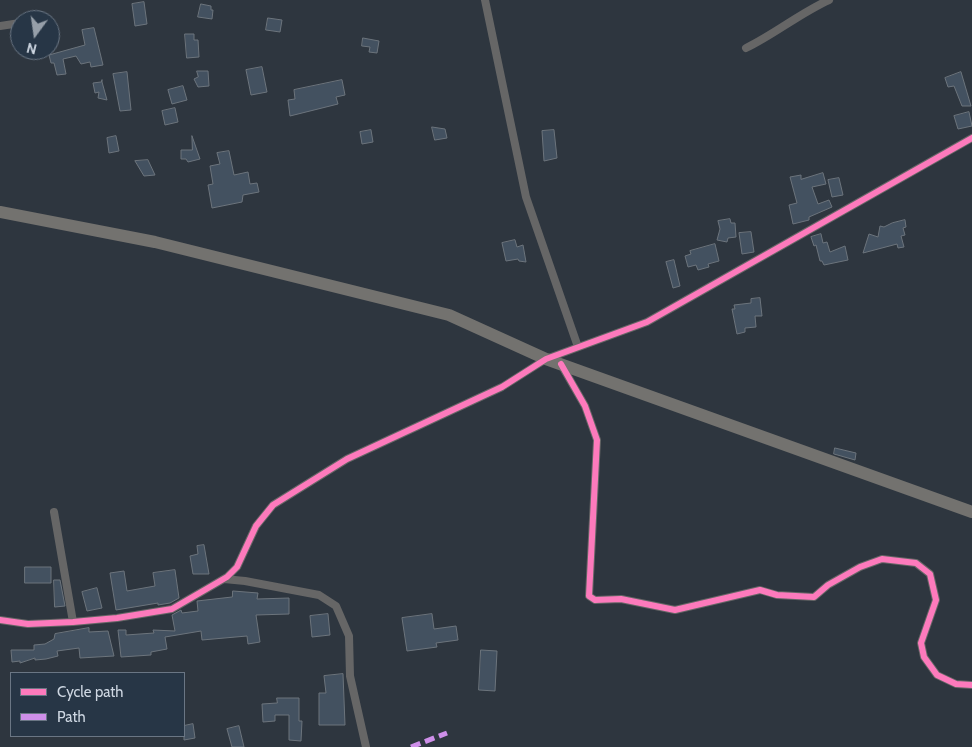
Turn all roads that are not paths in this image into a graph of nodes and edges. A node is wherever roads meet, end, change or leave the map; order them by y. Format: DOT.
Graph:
graph roads {
  1 [pos="485,0"];
  2 [pos="829,0"];
  3 [pos="746,48"];
  4 [pos="972,138"];
  5 [pos="0,212"];
  6 [pos="578,347"];
  7 [pos="546,359"];
  8 [pos="561,364"];
  9 [pos="54,512"];
  10 [pos="972,512"];
  11 [pos="224,579"];
  12 [pos="0,620"];
  13 [pos="73,622"];
  14 [pos="972,684"];
  15 [pos="366,747"];
  1 -- 6 [label="street"];
  2 -- 3 [label="street"];
  4 -- 6 [label="street"];
  5 -- 7 [label="main road"];
  6 -- 7 [label="street"];
  7 -- 8 [label="main road"];
  7 -- 11 [label="street"];
  8 -- 10 [label="main road"];
  8 -- 14 [label="street"];
  9 -- 13 [label="street"];
  11 -- 13 [label="street"];
  11 -- 15 [label="street"];
  12 -- 13 [label="street"];
}
